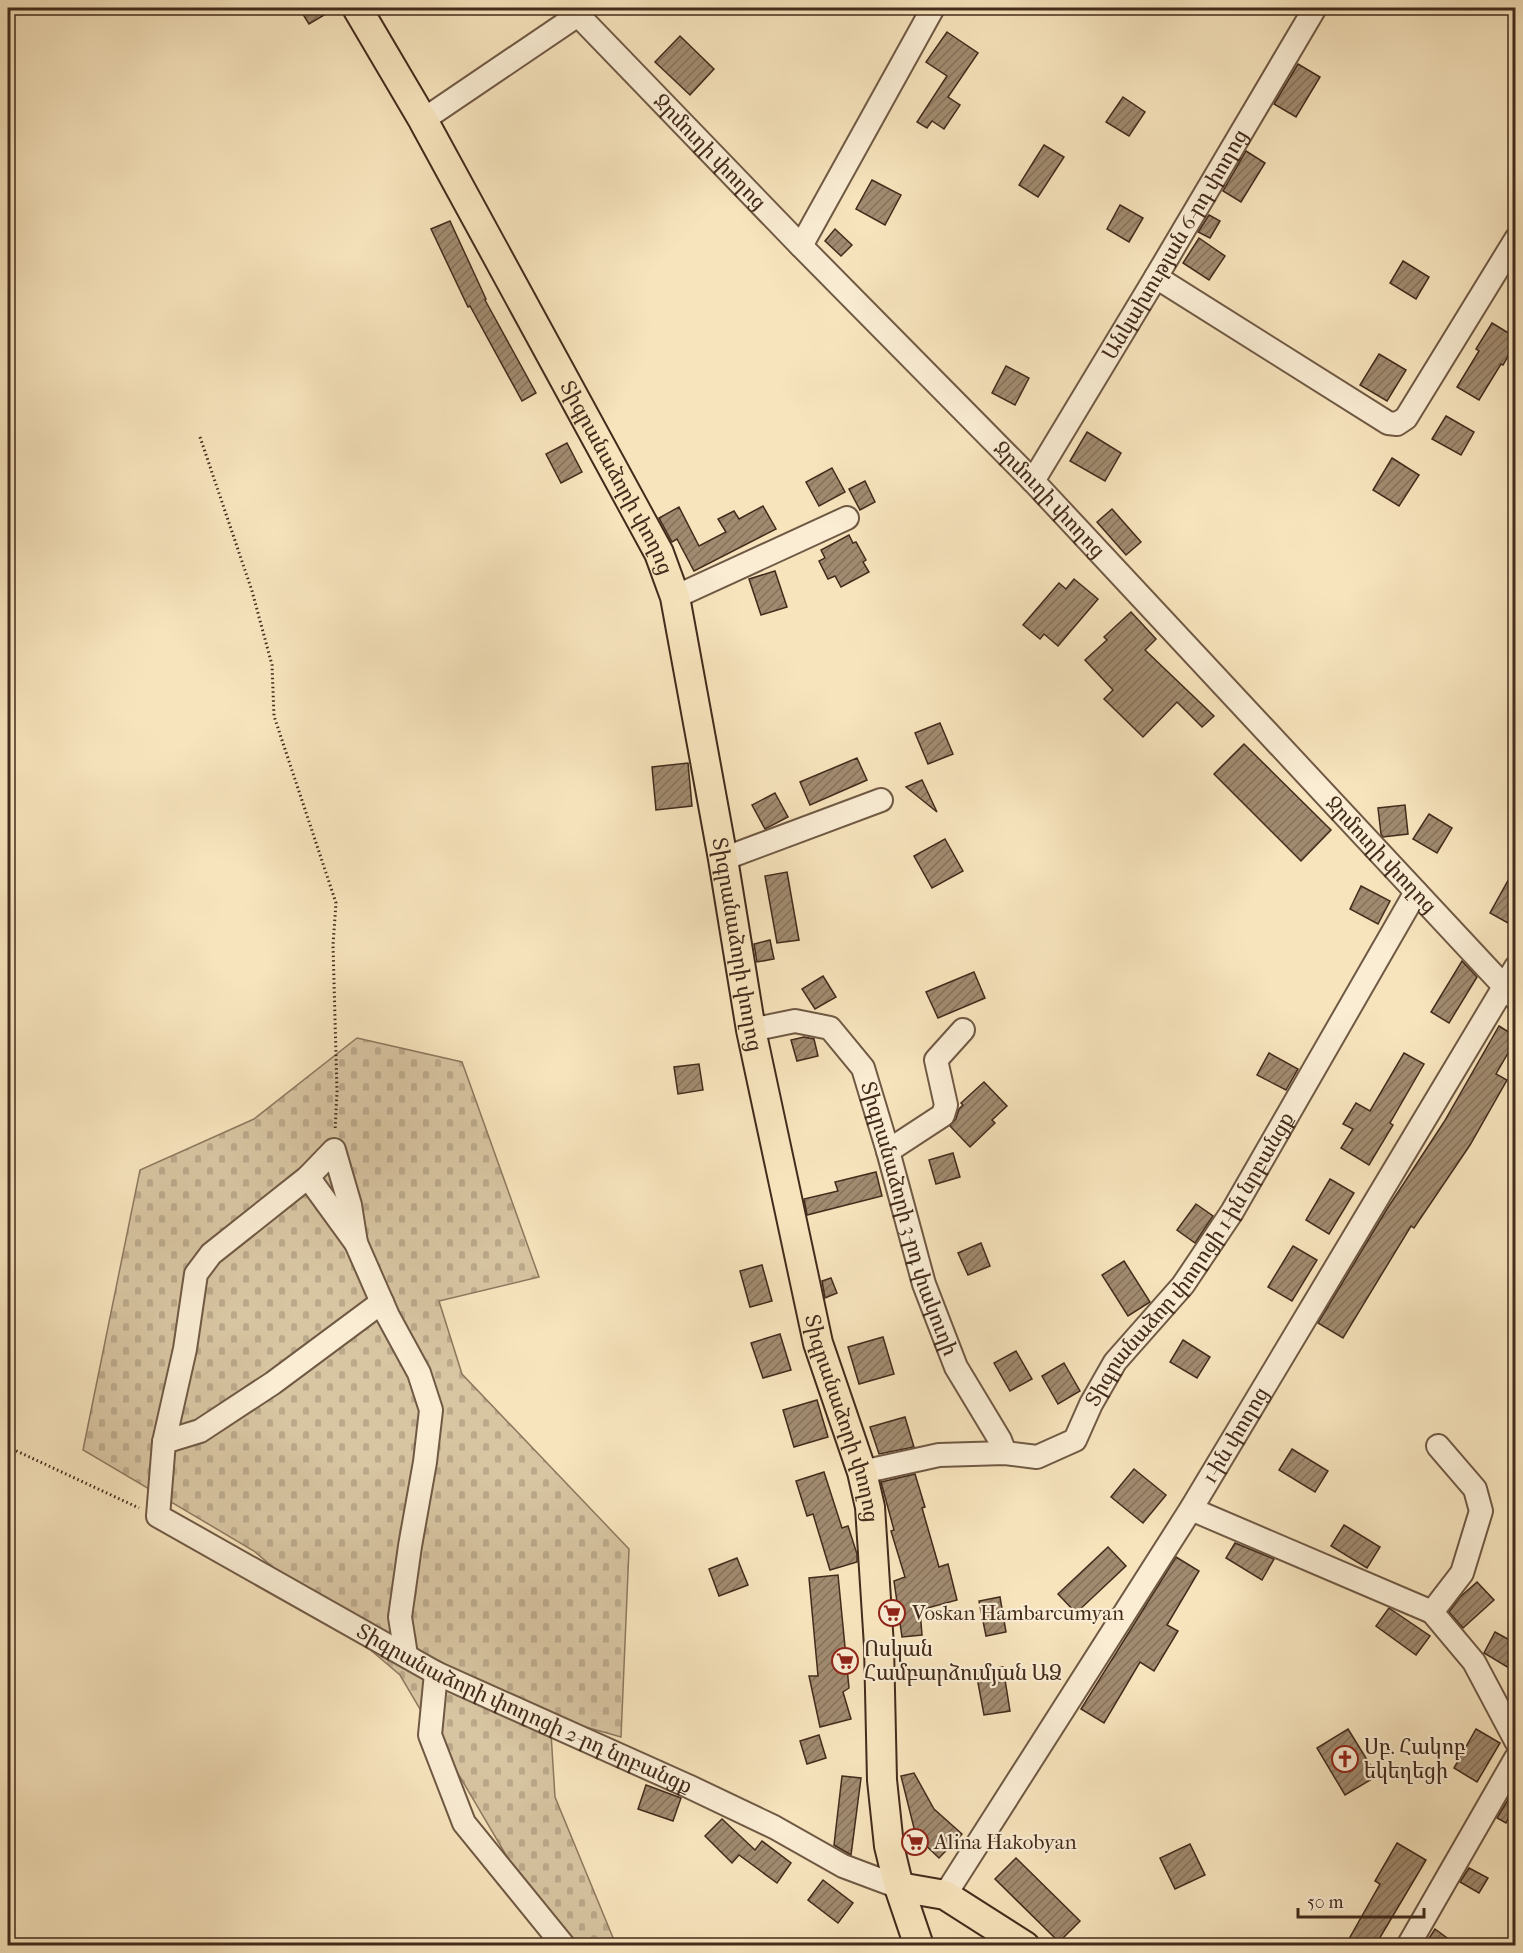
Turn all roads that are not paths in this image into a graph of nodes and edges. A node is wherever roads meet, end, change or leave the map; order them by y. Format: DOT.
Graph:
graph roads {
  1 [pos="357,8"];
  2 [pos="933,8"];
  3 [pos="1315,8"];
  4 [pos="576,11"];
  5 [pos="423,120"];
  6 [pos="1515,239"];
  7 [pos="801,246"];
  8 [pos="1156,277"];
  9 [pos="1033,481"];
  10 [pos="847,518"];
  11 [pos="675,597"];
  12 [pos="881,800"];
  13 [pos="723,859"];
  14 [pos="1416,891"];
  15 [pos="1515,967"];
  16 [pos="1510,993"];
  17 [pos="963,1029"];
  18 [pos="751,1030"];
  19 [pos="888,1151"];
  20 [pos="308,1177"];
  21 [pos="356,1243"];
  22 [pos="382,1302"];
  23 [pos="164,1442"];
  24 [pos="1438,1446"];
  25 [pos="1005,1453"];
  26 [pos="862,1472"];
  27 [pos="1191,1509"];
  28 [pos="1432,1612"];
  29 [pos="406,1655"];
  30 [pos="436,1673"];
  31 [pos="1515,1741"];
  32 [pos="1515,1758"];
  33 [pos="899,1887"];
  34 [pos="945,1895"];
  35 [pos="564,1946"];
  36 [pos="919,1946"];
  37 [pos="1025,1946"];
  38 [pos="1408,1946"];
  1 -- 5 [label="main road, Տիգրանաձորի փողոց"];
  2 -- 7 [label="street"];
  3 -- 8 [label="street, Անկախության 6-րդ փողոց"];
  4 -- 5 [label="street"];
  4 -- 7 [label="street, Ջրմուղի փողոց"];
  5 -- 11 [label="main road, Տիգրանաձորի փողոց"];
  6 -- 8 [label="street"];
  7 -- 9 [label="street, Ջրմուղի փողոց"];
  8 -- 9 [label="street, Անկախության 6-րդ փողոց"];
  9 -- 14 [label="street, Ջրմուղի փողոց"];
  10 -- 11 [label="street"];
  11 -- 13 [label="main road, Տիգրանաձորի փողոց"];
  12 -- 13 [label="street"];
  13 -- 18 [label="main road, Տիգրանաձորի փողոց"];
  14 -- 16 [label="street, Ջրմուղի փողոց"];
  14 -- 25 [label="street, Տիգրանաձոր փողոցի 1-ին նրբանցք"];
  15 -- 16 [label="street, 1-ին փողոց"];
  16 -- 27 [label="street, 1-ին փողոց"];
  17 -- 19 [label="street"];
  18 -- 19 [label="street, Տիգրանաձորի 3-րդ փակուղի"];
  18 -- 26 [label="main road, Տիգրանաձորի փողոց"];
  19 -- 25 [label="street, Տիգրանաձորի 3-րդ փակուղի"];
  20 -- 21 [label="street"];
  20 -- 21 [label="street"];
  20 -- 23 [label="street"];
  21 -- 22 [label="street"];
  22 -- 23 [label="street"];
  22 -- 29 [label="street"];
  23 -- 29 [label="street, Տիգրանաձորի փողոցի 2-րդ նրբանցք"];
  24 -- 28 [label="street"];
  25 -- 26 [label="street, Տիգրանաձոր փողոցի 1-ին նրբանցք"];
  26 -- 33 [label="main road, Տիգրանաձորի փողոց"];
  27 -- 28 [label="street"];
  27 -- 34 [label="street, 1-ին փողոց"];
  28 -- 31 [label="street"];
  29 -- 30 [label="street, Տիգրանաձորի փողոցի 2-րդ նրբանցք"];
  30 -- 33 [label="street, Տիգրանաձորի փողոցի 2-րդ նրբանցք"];
  30 -- 35 [label="street"];
  32 -- 38 [label="street"];
  33 -- 34 [label="main road"];
  33 -- 36 [label="main road, Տիգրանաձորի փողոց"];
  34 -- 37 [label="main road"];
}
